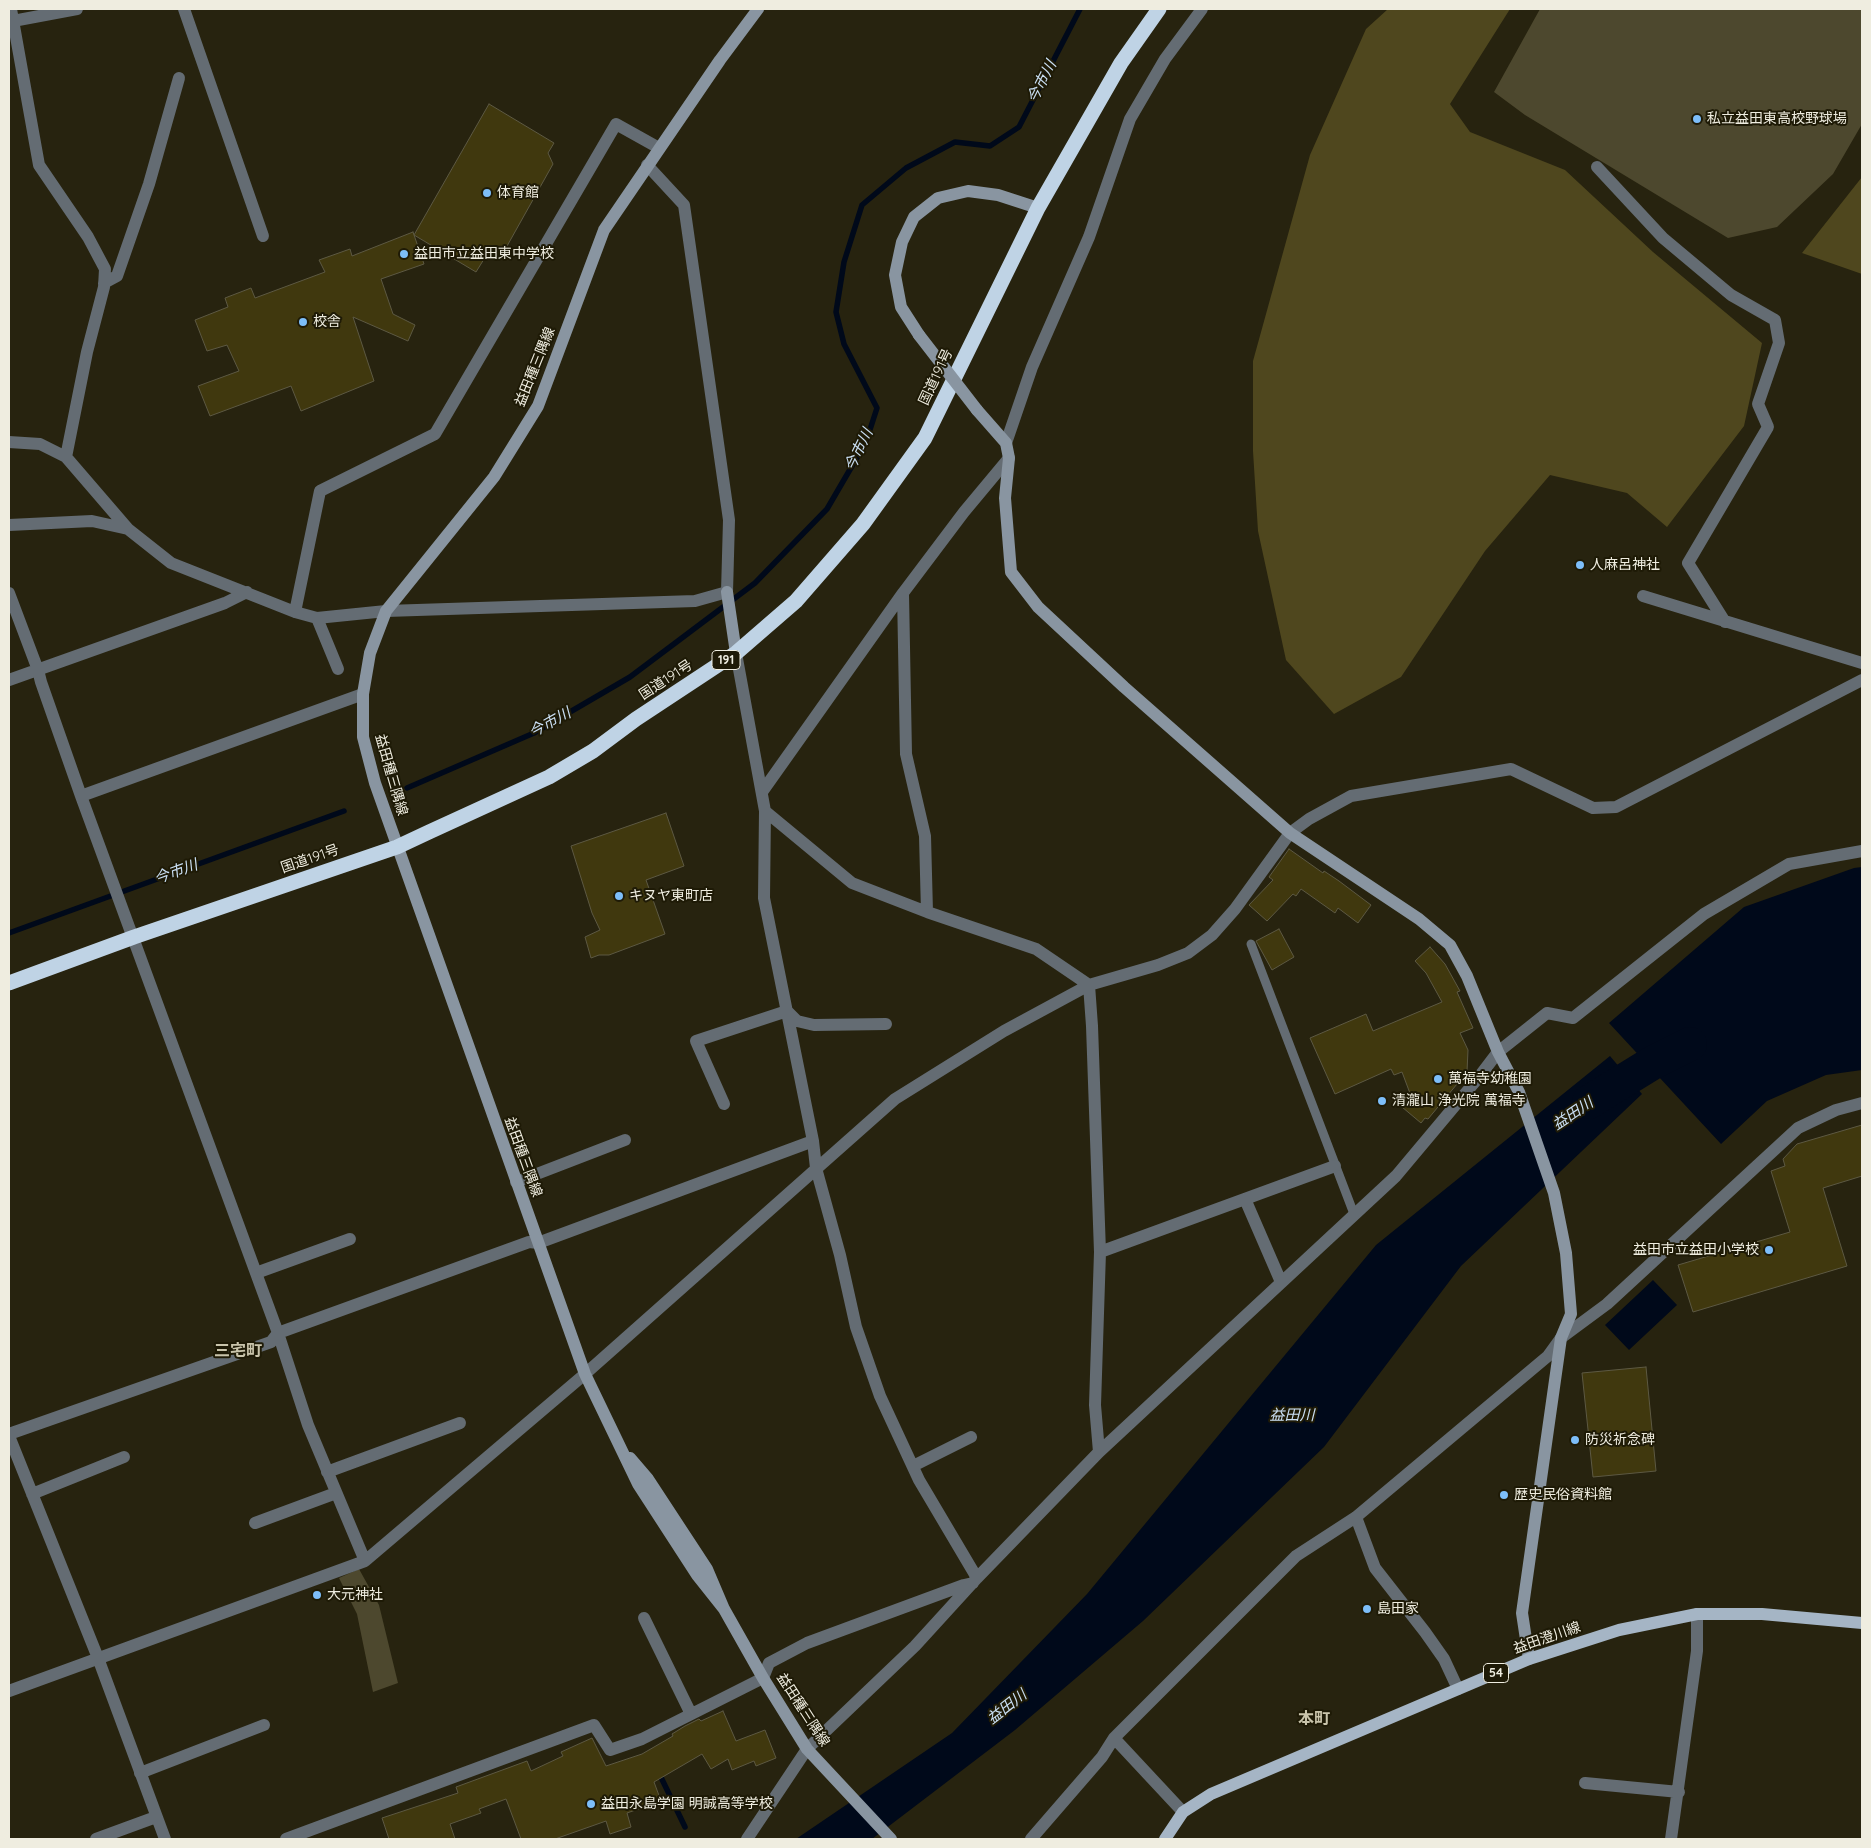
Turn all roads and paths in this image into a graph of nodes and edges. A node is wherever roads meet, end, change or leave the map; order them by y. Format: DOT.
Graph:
graph roads {
  1 [pos="77,9"];
  2 [pos="184,9"];
  3 [pos="758,9"];
  4 [pos="1160,9"];
  5 [pos="1202,9"];
  6 [pos="12,15"];
  7 [pos="179,78"];
  8 [pos="659,148"];
  9 [pos="647,165"];
  10 [pos="1597,167"];
  11 [pos="1038,208"];
  12 [pos="264,236"];
  13 [pos="104,283"];
  14 [pos="9,442"];
  15 [pos="1006,443"];
  16 [pos="66,456"];
  17 [pos="1010,458"];
  18 [pos="9,526"];
  19 [pos="128,529"];
  20 [pos="247,592"];
  21 [pos="728,592"];
  22 [pos="9,593"];
  23 [pos="904,594"];
  24 [pos="1643,596"];
  25 [pos="386,611"];
  26 [pos="295,612"];
  27 [pos="317,618"];
  28 [pos="1725,622"];
  29 [pos="736,654"];
  30 [pos="1862,663"];
  31 [pos="338,668"];
  32 [pos="38,670"];
  33 [pos="9,680"];
  34 [pos="1862,680"];
  35 [pos="362,694"];
  36 [pos="762,792"];
  37 [pos="81,796"];
  38 [pos="765,811"];
  39 [pos="1290,833"];
  40 [pos="397,847"];
  41 [pos="1862,851"];
  42 [pos="927,912"];
  43 [pos="134,936"];
  44 [pos="1251,944"];
  45 [pos="9,983"];
  46 [pos="1089,984"];
  47 [pos="787,1011"];
  48 [pos="886,1024"];
  49 [pos="1498,1052"];
  50 [pos="1862,1103"];
  51 [pos="724,1104"];
  52 [pos="625,1140"];
  53 [pos="813,1141"];
  54 [pos="1335,1166"];
  55 [pos="816,1168"];
  56 [pos="516,1182"];
  57 [pos="1245,1199"];
  58 [pos="1354,1214"];
  59 [pos="350,1239"];
  60 [pos="538,1243"];
  61 [pos="1100,1252"];
  62 [pos="256,1272"];
  63 [pos="1281,1282"];
  64 [pos="278,1333"];
  65 [pos="1561,1338"];
  66 [pos="585,1374"];
  67 [pos="460,1423"];
  68 [pos="9,1435"];
  69 [pos="971,1437"];
  70 [pos="1099,1452"];
  71 [pos="124,1457"];
  72 [pos="913,1466"];
  73 [pos="328,1472"];
  74 [pos="336,1493"];
  75 [pos="32,1494"];
  76 [pos="1356,1517"];
  77 [pos="255,1523"];
  78 [pos="365,1561"];
  79 [pos="975,1581"];
  80 [pos="1697,1614"];
  81 [pos="644,1618"];
  82 [pos="1862,1623"];
  83 [pos="98,1658"];
  84 [pos="1529,1659"];
  85 [pos="763,1678"];
  86 [pos="1458,1689"];
  87 [pos="9,1691"];
  88 [pos="691,1714"];
  89 [pos="264,1725"];
  90 [pos="1114,1738"];
  91 [pos="808,1749"];
  92 [pos="140,1773"];
  93 [pos="1585,1783"];
  94 [pos="1678,1792"];
  95 [pos="1183,1812"];
  96 [pos="156,1817"];
  97 [pos="96,1839"];
  98 [pos="165,1839"];
  99 [pos="286,1839"];
  100 [pos="748,1839"];
  101 [pos="891,1839"];
  102 [pos="1031,1839"];
  103 [pos="1165,1839"];
  104 [pos="1671,1839"];
  1 -- 6 [label="street"];
  2 -- 12 [label="street"];
  3 -- 8 [label="main road, 益田種三隅線"];
  4 -- 11 [label="highway, 国道191号 / 191"];
  5 -- 15 [label="street"];
  6 -- 13 [label="street"];
  7 -- 13 [label="street"];
  8 -- 9 [label="main road, 益田種三隅線"];
  8 -- 26 [label="street"];
  9 -- 21 [label="street"];
  9 -- 25 [label="main road, 益田種三隅線"];
  10 -- 28 [label="street"];
  11 -- 15 [label="main road, bridge"];
  11 -- 29 [label="highway, 国道191号 / 191"];
  13 -- 16 [label="street"];
  14 -- 16 [label="street"];
  15 -- 17 [label="main road"];
  16 -- 19 [label="street"];
  17 -- 23 [label="street"];
  17 -- 39 [label="main road"];
  18 -- 19 [label="street"];
  19 -- 20 [label="street"];
  20 -- 26 [label="street"];
  20 -- 32 [label="street"];
  21 -- 25 [label="street"];
  21 -- 29 [label="main road"];
  22 -- 32 [label="street"];
  23 -- 36 [label="street"];
  23 -- 42 [label="street"];
  24 -- 28 [label="street"];
  25 -- 27 [label="street"];
  25 -- 35 [label="main road, 益田種三隅線"];
  26 -- 27 [label="street"];
  27 -- 31 [label="street"];
  28 -- 30 [label="street"];
  29 -- 36 [label="street"];
  29 -- 40 [label="highway, 国道191号 / 191"];
  32 -- 33 [label="street"];
  32 -- 37 [label="street"];
  34 -- 39 [label="street"];
  35 -- 37 [label="street"];
  35 -- 40 [label="main road, 益田種三隅線"];
  36 -- 38 [label="street"];
  37 -- 43 [label="street"];
  38 -- 42 [label="street"];
  38 -- 47 [label="street"];
  39 -- 46 [label="street"];
  39 -- 49 [label="main road"];
  40 -- 43 [label="highway, 国道191号 / 191"];
  40 -- 56 [label="main road, 益田種三隅線"];
  41 -- 49 [label="street"];
  42 -- 46 [label="street"];
  43 -- 45 [label="highway, 国道191号 / 191"];
  43 -- 62 [label="street"];
  44 -- 54 [label="lane"];
  46 -- 55 [label="street"];
  46 -- 61 [label="street"];
  47 -- 48 [label="street"];
  47 -- 51 [label="street"];
  47 -- 53 [label="street"];
  49 -- 58 [label="street"];
  49 -- 65 [label="main road"];
  50 -- 65 [label="street"];
  52 -- 56 [label="street"];
  53 -- 55 [label="street"];
  53 -- 60 [label="street"];
  54 -- 57 [label="street"];
  54 -- 58 [label="lane"];
  55 -- 66 [label="street"];
  55 -- 72 [label="street"];
  56 -- 60 [label="main road, 益田種三隅線"];
  57 -- 61 [label="street"];
  57 -- 63 [label="street"];
  58 -- 63 [label="street"];
  59 -- 62 [label="street"];
  60 -- 64 [label="street"];
  60 -- 66 [label="main road, 益田種三隅線"];
  61 -- 70 [label="street"];
  62 -- 64 [label="street"];
  63 -- 70 [label="street"];
  64 -- 68 [label="street"];
  64 -- 73 [label="street"];
  65 -- 76 [label="street"];
  65 -- 84 [label="main road"];
  66 -- 78 [label="street"];
  66 -- 85 [label="main road, 益田種三隅線"];
  67 -- 73 [label="street"];
  68 -- 75 [label="street"];
  69 -- 72 [label="street"];
  70 -- 79 [label="street"];
  71 -- 75 [label="street"];
  72 -- 79 [label="street"];
  73 -- 74 [label="street"];
  74 -- 77 [label="street"];
  74 -- 78 [label="street"];
  75 -- 83 [label="street"];
  76 -- 86 [label="street"];
  76 -- 90 [label="street"];
  78 -- 83 [label="street"];
  79 -- 85 [label="street"];
  79 -- 91 [label="street"];
  80 -- 82 [label="main road, 益田澄川線 / 54"];
  80 -- 84 [label="main road, 益田澄川線 / 54"];
  80 -- 94 [label="street"];
  81 -- 88 [label="street"];
  83 -- 87 [label="street"];
  83 -- 92 [label="street"];
  84 -- 86 [label="main road, 益田澄川線 / 54"];
  85 -- 88 [label="street"];
  85 -- 91 [label="main road, 益田種三隅線"];
  86 -- 95 [label="main road, 益田澄川線 / 54"];
  88 -- 99 [label="street"];
  89 -- 92 [label="street"];
  90 -- 95 [label="street"];
  90 -- 102 [label="street"];
  91 -- 100 [label="street"];
  91 -- 101 [label="main road, 益田種三隅線"];
  92 -- 96 [label="street"];
  93 -- 94 [label="street"];
  94 -- 104 [label="street"];
  95 -- 103 [label="main road, 益田澄川線 / 54"];
  96 -- 97 [label="street"];
  96 -- 98 [label="street"];
}
